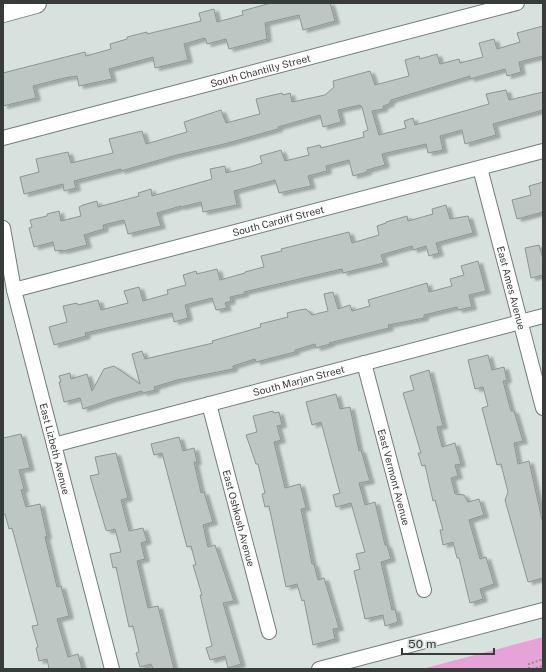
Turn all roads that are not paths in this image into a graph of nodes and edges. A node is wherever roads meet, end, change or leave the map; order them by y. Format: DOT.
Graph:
graph roads {
  1 [pos="36,3"];
  2 [pos="517,3"];
  3 [pos="3,12"];
  4 [pos="3,138"];
  5 [pos="543,151"];
  6 [pos="480,168"];
  7 [pos="3,228"];
  8 [pos="14,290"];
  9 [pos="543,316"];
  10 [pos="520,322"];
  11 [pos="364,363"];
  12 [pos="209,404"];
  13 [pos="543,408"];
  14 [pos="54,444"];
  15 [pos="424,590"];
  16 [pos="543,610"];
  17 [pos="269,632"];
  18 [pos="112,669"];
  19 [pos="319,669"];
  1 -- 3 [label="highway"];
  2 -- 4 [label="street, South Chantilly Street"];
  5 -- 6 [label="street, South Cardiff Street"];
  6 -- 8 [label="street, South Cardiff Street"];
  6 -- 10 [label="street, East Ames Avenue"];
  7 -- 8 [label="street, East Lizbeth Avenue"];
  8 -- 14 [label="street, East Lizbeth Avenue"];
  9 -- 10 [label="street, South Marjan Street"];
  10 -- 11 [label="street, South Marjan Street"];
  10 -- 13 [label="street, East Ames Avenue"];
  11 -- 12 [label="street, South Marjan Street"];
  11 -- 15 [label="street, East Vermont Avenue"];
  12 -- 14 [label="street, South Marjan Street"];
  12 -- 17 [label="street, East Oshkosh Avenue"];
  14 -- 18 [label="street, East Lizbeth Avenue"];
  16 -- 19 [label="street"];
}
